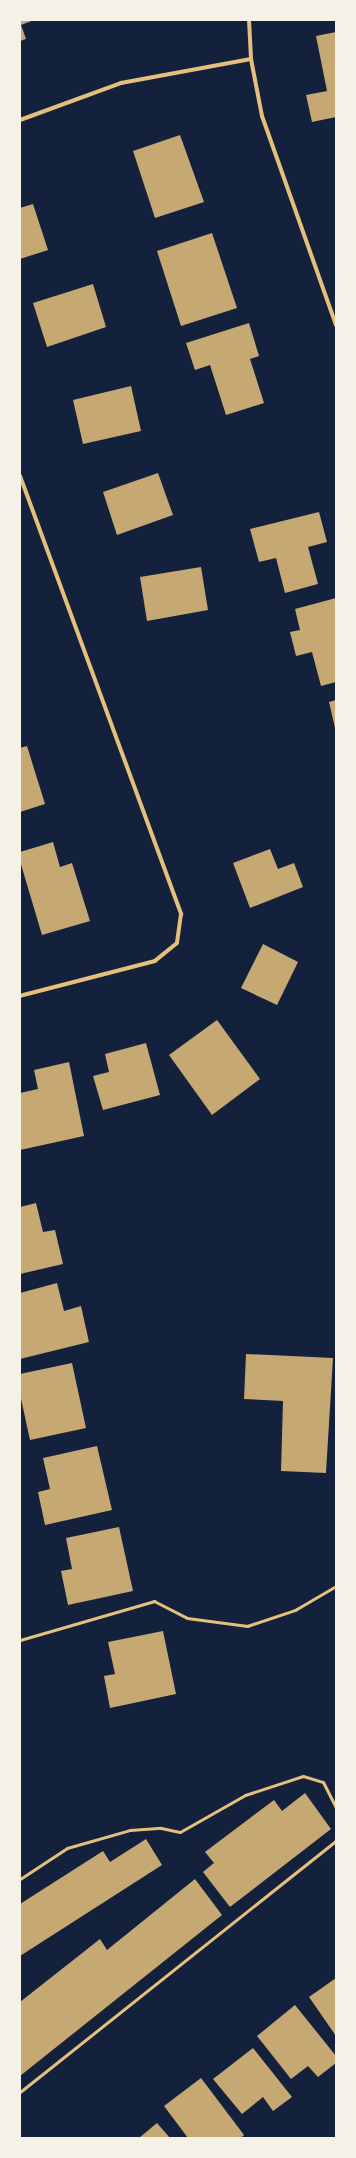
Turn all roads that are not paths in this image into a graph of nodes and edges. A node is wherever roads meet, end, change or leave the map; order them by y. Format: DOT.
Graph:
graph roads {
  1 [pos="249,20"];
  2 [pos="251,59"];
  3 [pos="20,120"];
  4 [pos="336,326"];
  5 [pos="20,476"];
  6 [pos="20,996"];
  7 [pos="336,1586"];
  8 [pos="20,1640"];
  9 [pos="336,1807"];
  10 [pos="336,1841"];
  11 [pos="20,1879"];
  12 [pos="20,2092"];
  1 -- 2 [label="street"];
  2 -- 3 [label="street"];
  2 -- 4 [label="street"];
  5 -- 6 [label="street"];
  7 -- 8 [label="lane"];
  9 -- 11 [label="lane"];
  10 -- 12 [label="lane"];
}
